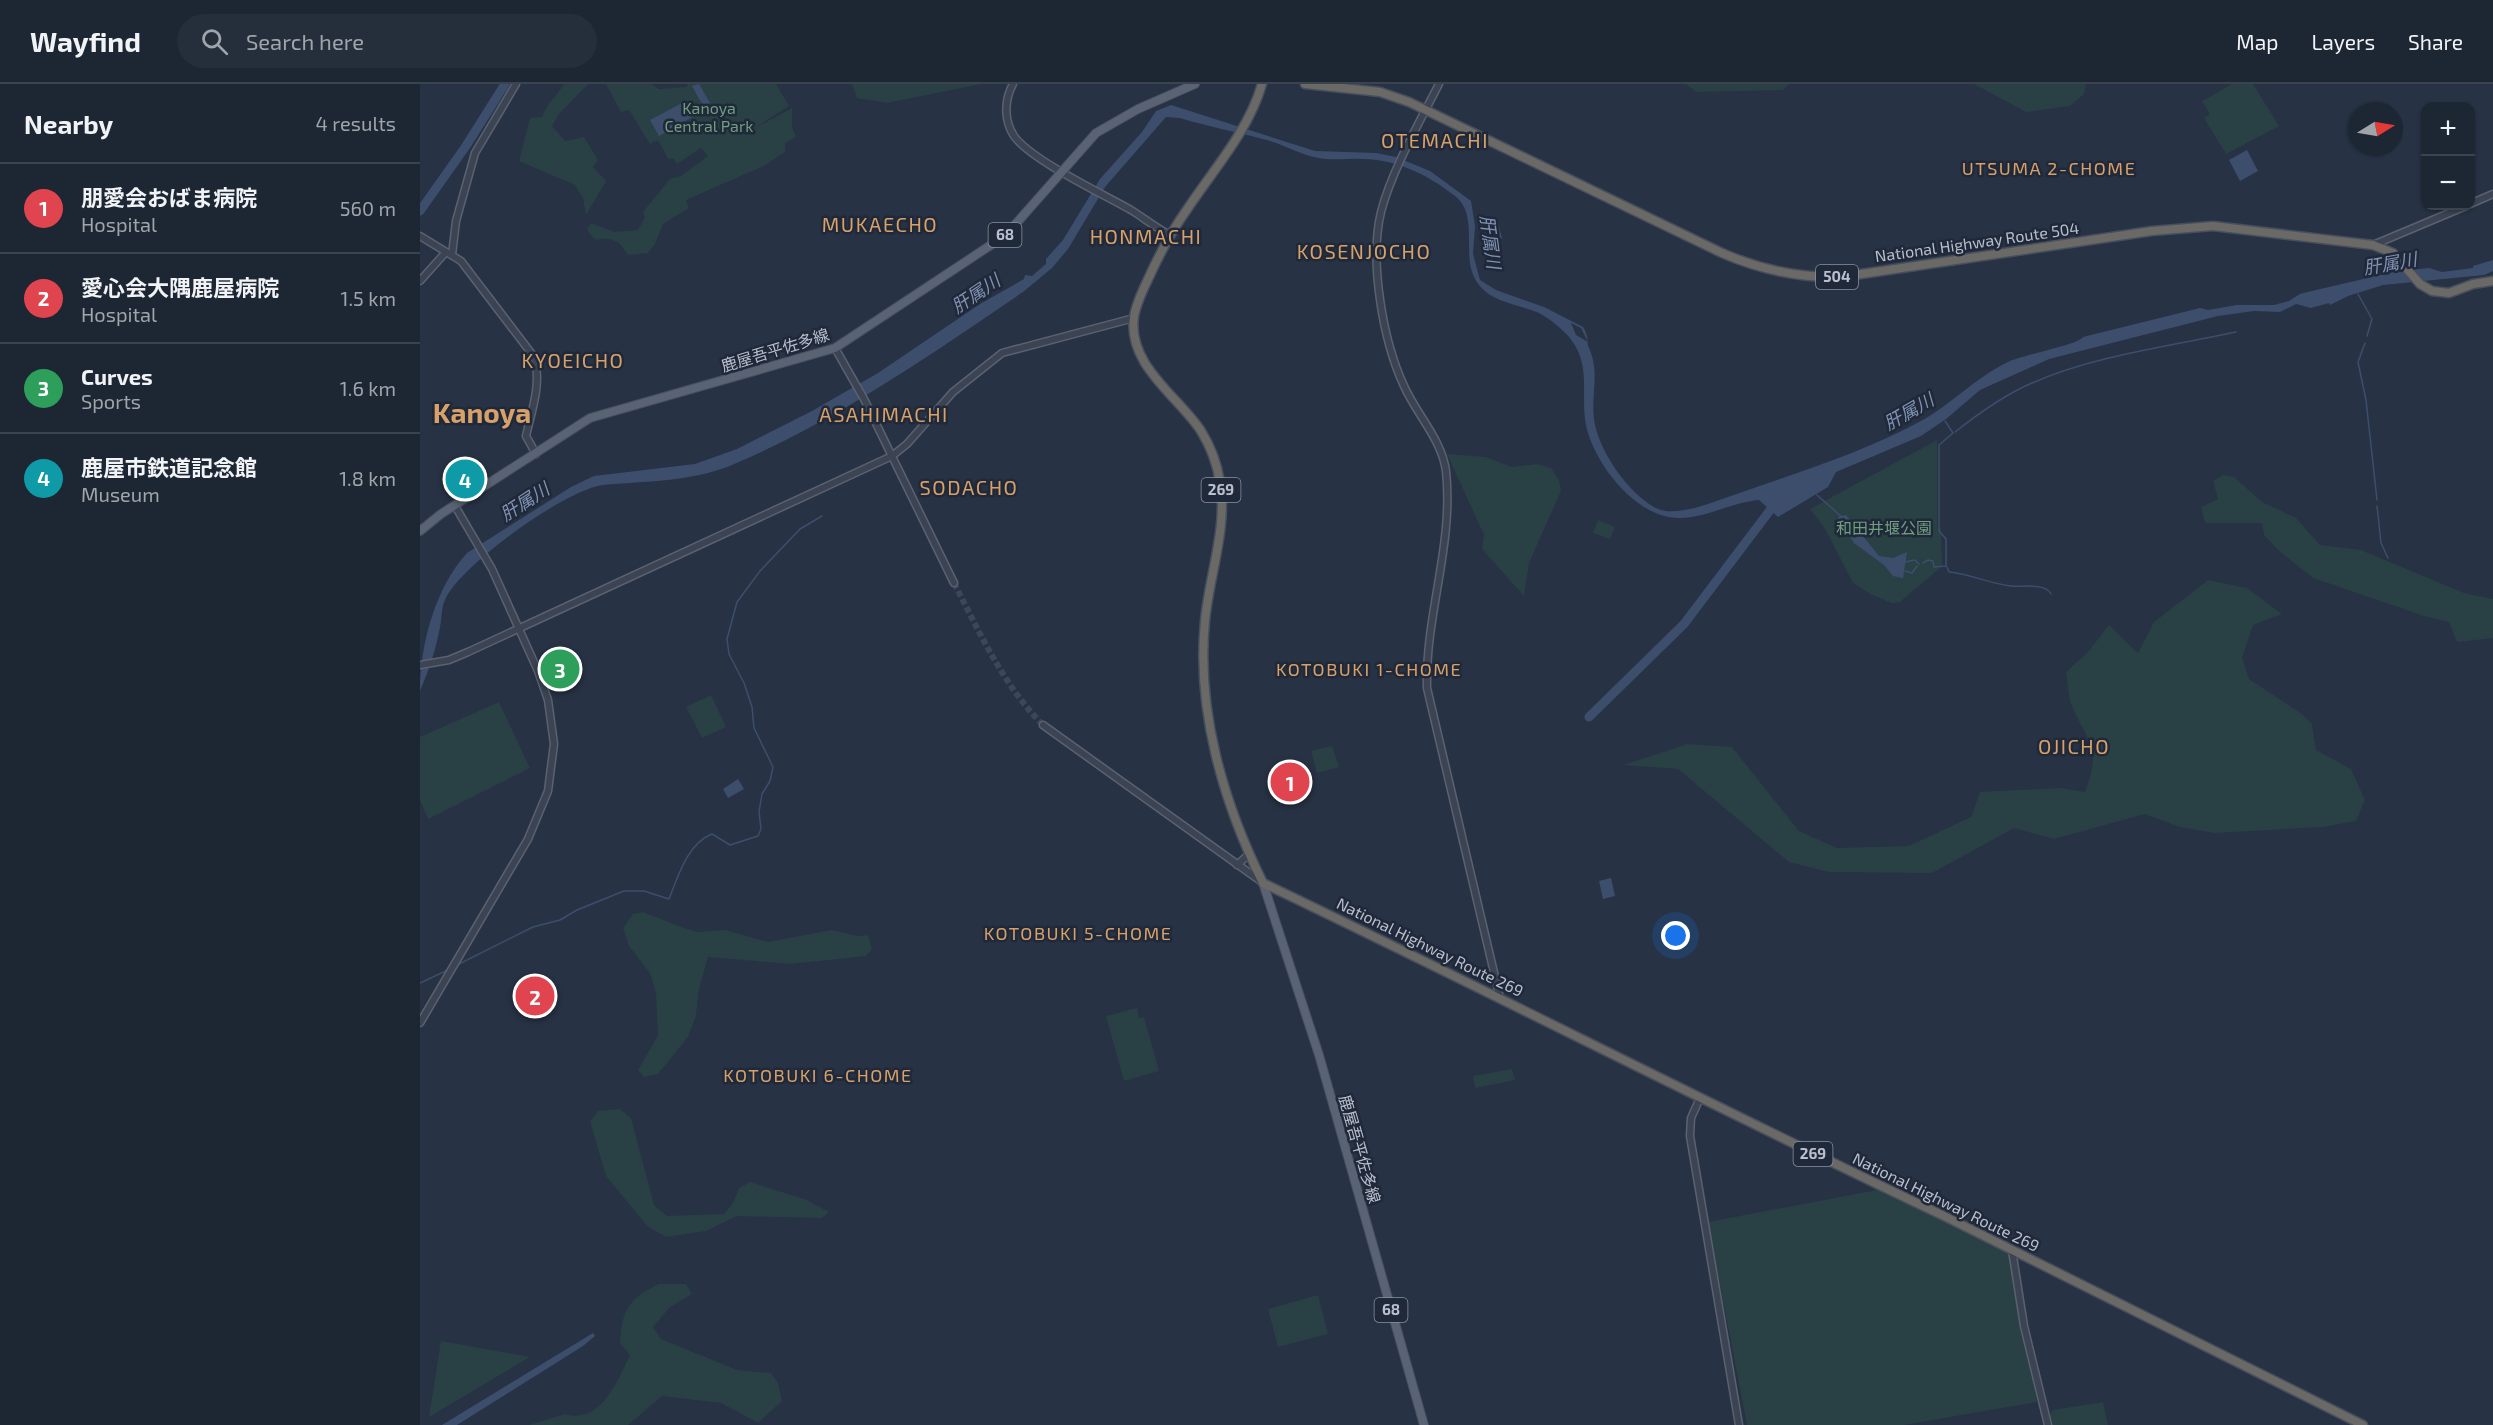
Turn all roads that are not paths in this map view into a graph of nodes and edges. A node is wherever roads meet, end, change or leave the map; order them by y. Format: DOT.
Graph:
graph roads {
  1 [pos="516,84"];
  2 [pos="1013,84"];
  3 [pos="1195,84"];
  4 [pos="1262,84"];
  5 [pos="1305,84"];
  6 [pos="1439,84"];
  7 [pos="1426,111"];
  8 [pos="1061,171"];
  9 [pos="2493,194"];
  10 [pos="2475,202"];
  11 [pos="2456,210"];
  12 [pos="1170,235"];
  13 [pos="420,236"];
  14 [pos="2373,245"];
  15 [pos="445,253"];
  16 [pos="452,255"];
  17 [pos="420,281"];
  18 [pos="2493,281"];
  19 [pos="1134,318"];
  20 [pos="835,348"];
  21 [pos="536,454"];
  22 [pos="892,456"];
  23 [pos="455,506"];
  24 [pos="420,531"];
  25 [pos="954,583"];
  26 [pos="517,628"];
  27 [pos="420,665"];
  28 [pos="1043,725"];
  29 [pos="1249,854"];
  30 [pos="1237,865"];
  31 [pos="1263,883"];
  32 [pos="1500,998"];
  33 [pos="420,1023"];
  34 [pos="1700,1098"];
  35 [pos="2012,1250"];
  36 [pos="1424,1425"];
  37 [pos="1739,1425"];
  38 [pos="2048,1425"];
  39 [pos="2363,1425"];
  1 -- 16 [label="street"];
  2 -- 8 [label="street"];
  3 -- 8 [label="main road, 鹿屋吾平佐多線 / 68"];
  4 -- 12 [label="highway, 269"];
  5 -- 7 [label="highway, National Highway Route 504 / 504"];
  6 -- 7 [label="street"];
  7 -- 14 [label="highway, National Highway Route 504 / 504"];
  7 -- 32 [label="street"];
  8 -- 12 [label="street"];
  8 -- 20 [label="main road, 鹿屋吾平佐多線 / 68"];
  9 -- 10 [label="street"];
  11 -- 14 [label="street"];
  12 -- 19 [label="highway, 269"];
  13 -- 15 [label="street"];
  14 -- 18 [label="highway, National Highway Route 504 / 504"];
  15 -- 16 [label="street"];
  15 -- 17 [label="street"];
  16 -- 21 [label="street"];
  19 -- 22 [label="street"];
  19 -- 29 [label="highway, 269"];
  20 -- 21 [label="main road, 鹿屋吾平佐多線 / 68"];
  20 -- 22 [label="street"];
  21 -- 23 [label="main road, 鹿屋吾平佐多線 / 68"];
  22 -- 25 [label="street"];
  22 -- 26 [label="street"];
  23 -- 24 [label="main road, 鹿屋吾平佐多線 / 68"];
  23 -- 26 [label="street"];
  26 -- 27 [label="street"];
  26 -- 33 [label="street"];
  28 -- 30 [label="street"];
  29 -- 30 [label="street"];
  29 -- 31 [label="highway, 269"];
  30 -- 31 [label="street"];
  31 -- 32 [label="highway, National Highway Route 269 / 269"];
  31 -- 36 [label="main road, 鹿屋吾平佐多線 / 68"];
  32 -- 34 [label="highway, National Highway Route 269 / 269"];
  34 -- 35 [label="highway, National Highway Route 269 / 269"];
  34 -- 37 [label="street"];
  35 -- 38 [label="street"];
  35 -- 39 [label="highway, National Highway Route 269 / 269"];
}
